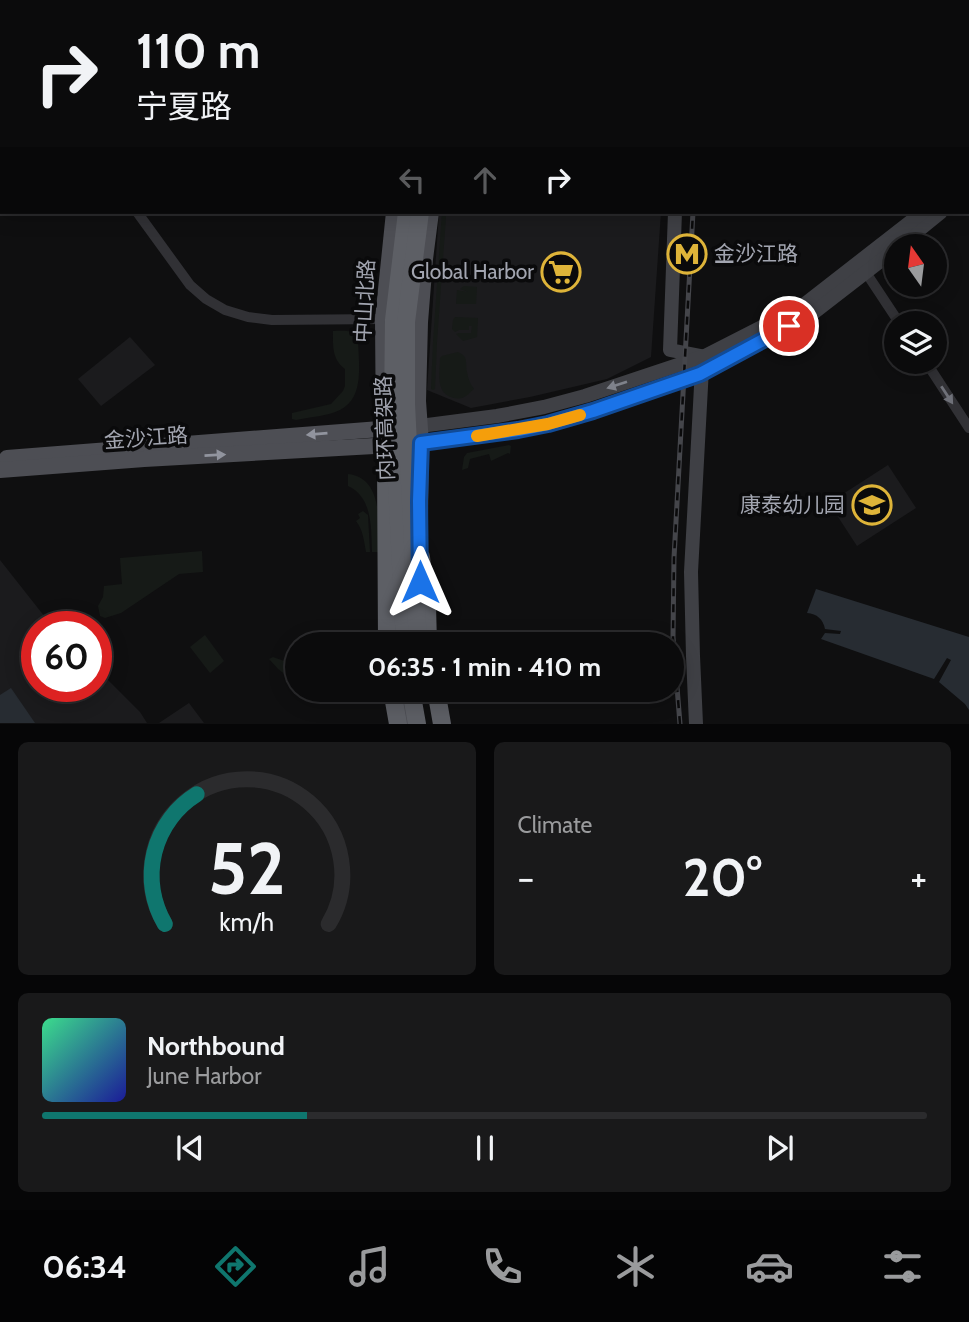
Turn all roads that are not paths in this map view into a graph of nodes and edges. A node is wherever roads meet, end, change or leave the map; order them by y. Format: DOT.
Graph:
graph roads {
  1 [pos="138,214"];
  2 [pos="394,214"];
  3 [pos="407,214"];
  4 [pos="419,214"];
  5 [pos="431,214"];
  6 [pos="675,214"];
  7 [pos="921,214"];
  8 [pos="939,214"];
  9 [pos="914,234"];
  10 [pos="884,255"];
  11 [pos="863,267"];
  12 [pos="892,311"];
  13 [pos="383,319"];
  14 [pos="705,356"];
  15 [pos="700,374"];
  16 [pos="934,374"];
  17 [pos="419,426"];
  18 [pos="385,428"];
  19 [pos="969,428"];
  20 [pos="421,443"];
  21 [pos="385,451"];
  22 [pos="0,459"];
  23 [pos="0,470"];
  24 [pos="421,556"];
  25 [pos="387,632"];
  26 [pos="395,632"];
  27 [pos="404,632"];
  28 [pos="422,632"];
  29 [pos="424,632"];
  30 [pos="394,702"];
  31 [pos="404,702"];
  32 [pos="413,702"];
  33 [pos="427,702"];
  34 [pos="432,702"];
  35 [pos="438,702"];
  36 [pos="398,723"];
  37 [pos="408,723"];
  38 [pos="417,723"];
  39 [pos="430,723"];
  40 [pos="436,723"];
  41 [pos="442,723"];
  42 [pos="696,723"];
  1 -- 13 [label="street"];
  2 -- 13 [label="main road, 中山北路"];
  3 -- 27 [label="highway, 内环高架路, bridge"];
  4 -- 28 [label="highway, 内环高架路, bridge"];
  5 -- 17 [label="main road"];
  6 -- 14 [label="main road"];
  7 -- 11 [label="main road"];
  8 -- 9 [label="main road"];
  10 -- 11 [label="main road"];
  11 -- 12 [label="street"];
  11 -- 14 [label="main road"];
  11 -- 15 [label="main road"];
  13 -- 18 [label="main road, 中山北路"];
  14 -- 15 [label="main road"];
  14 -- 17 [label="main road, one-way"];
  15 -- 20 [label="main road"];
  15 -- 42 [label="main road"];
  16 -- 19 [label="street, one-way"];
  17 -- 18 [label="main road, 金沙江路"];
  17 -- 20 [label="main road"];
  18 -- 21 [label="main road, 中山北路"];
  18 -- 22 [label="main road, 金沙江路, one-way"];
  20 -- 21 [label="main road, 金沙江路"];
  20 -- 24 [label="main road"];
  23 -- 21 [label="main road, 金沙江路, one-way"];
  21 -- 25 [label="highway"];
  21 -- 26 [label="main road, 中山北路"];
  24 -- 29 [label="highway"];
  30 -- 36 [label="highway"];
  31 -- 37 [label="main road"];
  32 -- 38 [label="highway"];
  33 -- 39 [label="highway"];
  34 -- 40 [label="main road"];
  35 -- 41 [label="highway"];
}
